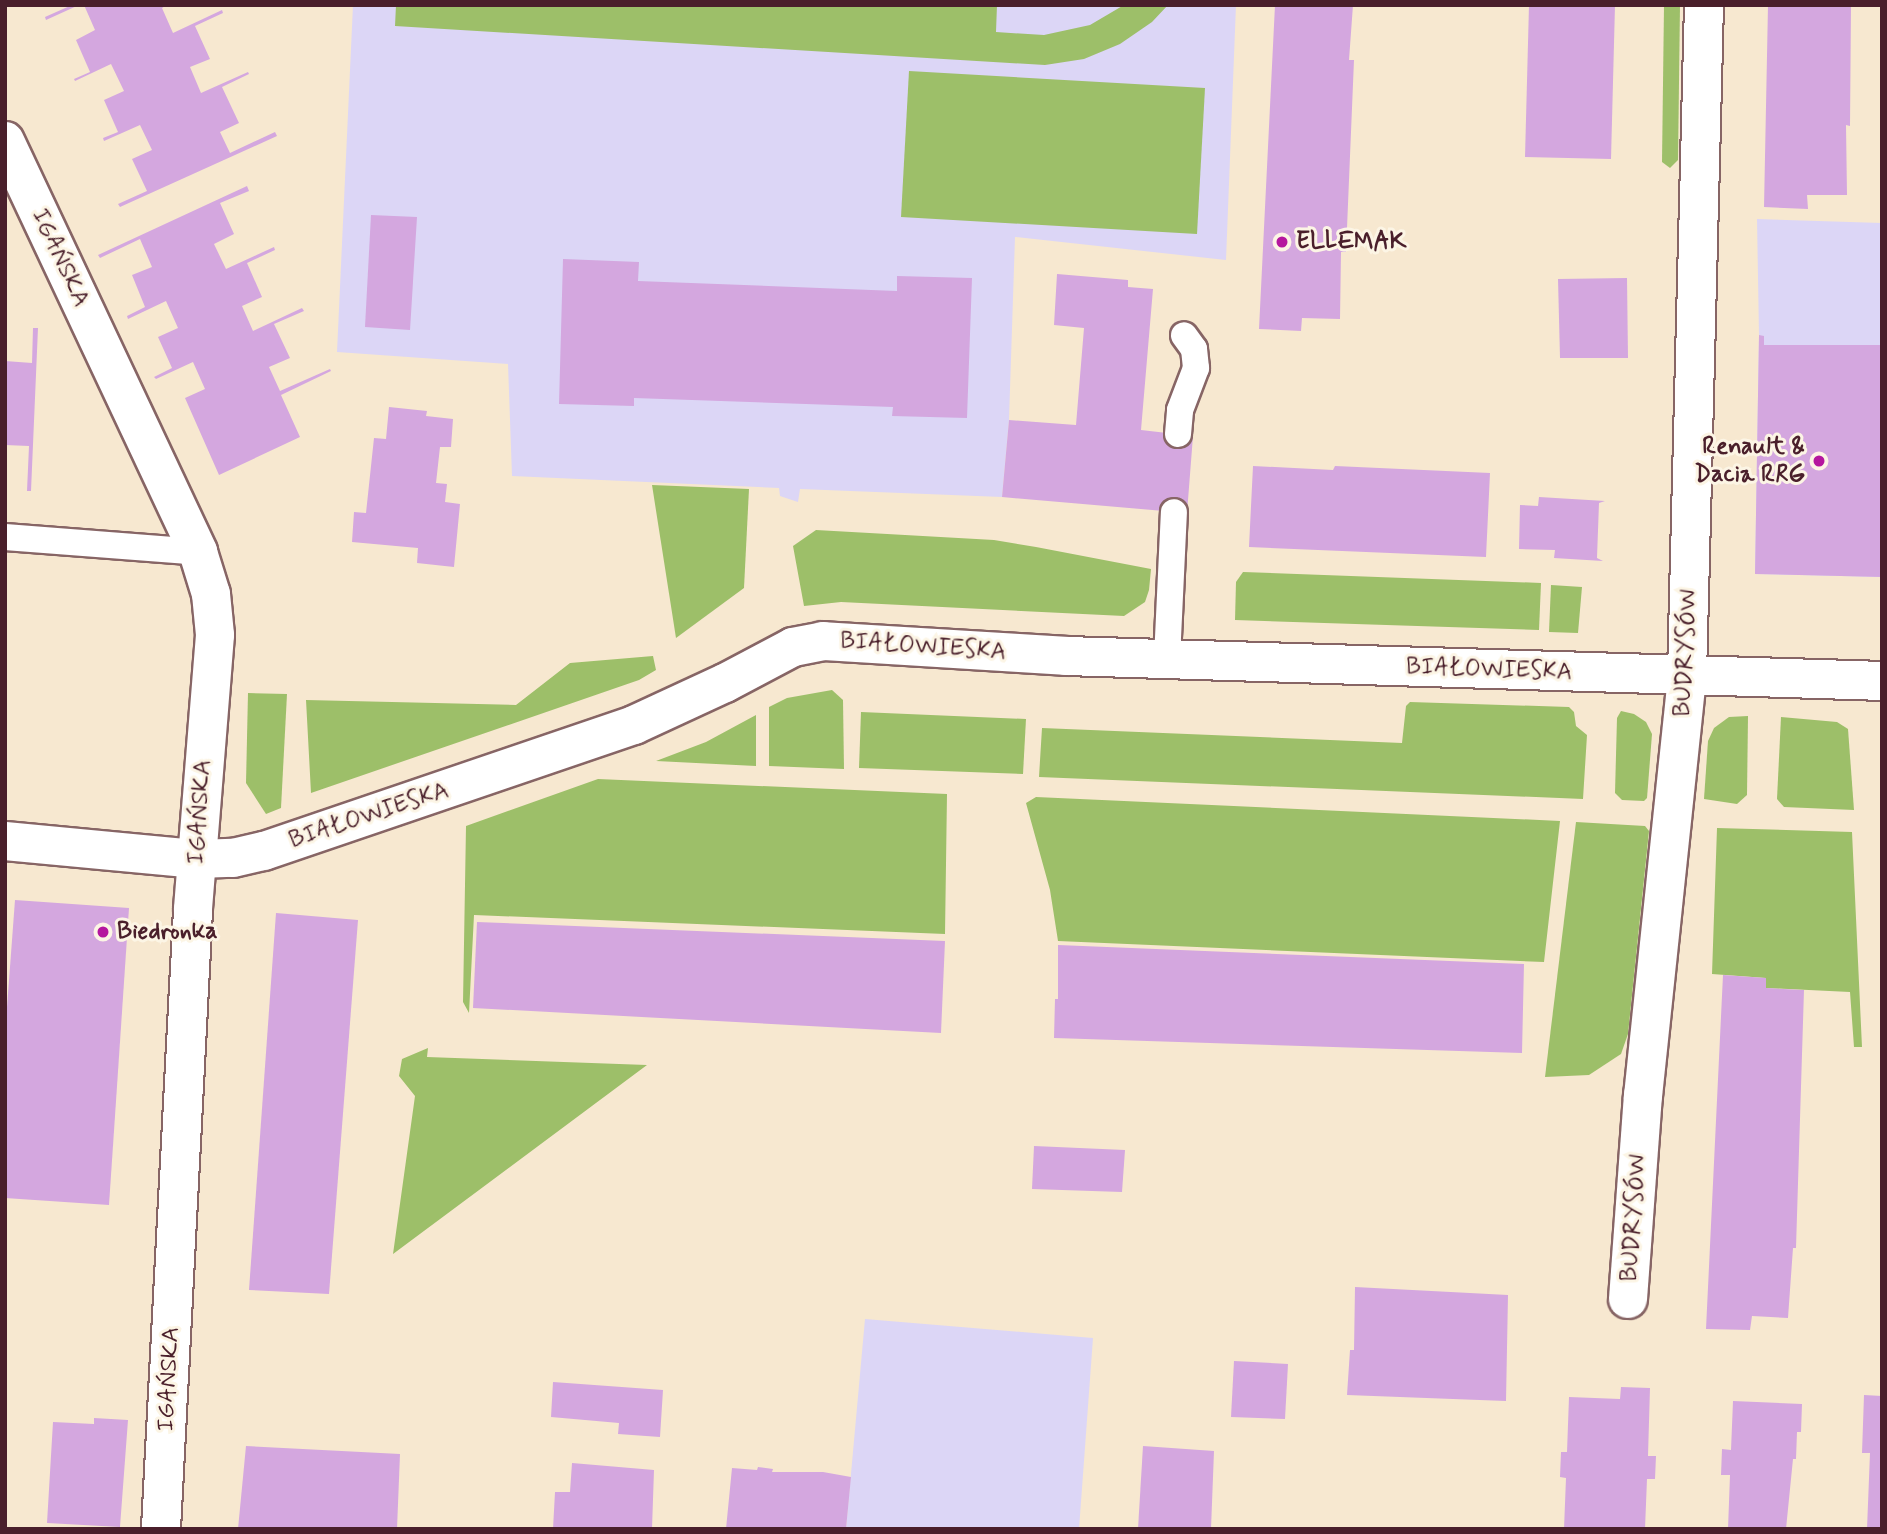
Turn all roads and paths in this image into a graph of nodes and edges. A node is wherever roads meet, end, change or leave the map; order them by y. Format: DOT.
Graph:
graph roads {
  1 [pos="1704,5"];
  2 [pos="5,141"];
  3 [pos="1184,335"];
  4 [pos="1178,434"];
  5 [pos="1174,512"];
  6 [pos="5,537"];
  7 [pos="198,552"];
  8 [pos="1167,659"];
  9 [pos="1687,675"];
  10 [pos="1882,681"];
  11 [pos="5,841"];
  12 [pos="197,859"];
  13 [pos="1628,1299"];
  14 [pos="161,1529"];
  1 -- 9 [label="street, BUDRYSÓW"];
  2 -- 7 [label="street, IGAŃSKA"];
  3 -- 4 [label="lane"];
  5 -- 8 [label="lane"];
  6 -- 7 [label="lane"];
  7 -- 12 [label="street, IGAŃSKA"];
  8 -- 9 [label="street, BIAŁOWIESKA"];
  8 -- 12 [label="street, BIAŁOWIESKA"];
  9 -- 10 [label="street, BIAŁOWIESKA"];
  9 -- 13 [label="street, BUDRYSÓW"];
  11 -- 12 [label="street, BIAŁOWIESKA"];
  12 -- 14 [label="street, IGAŃSKA"];
}
